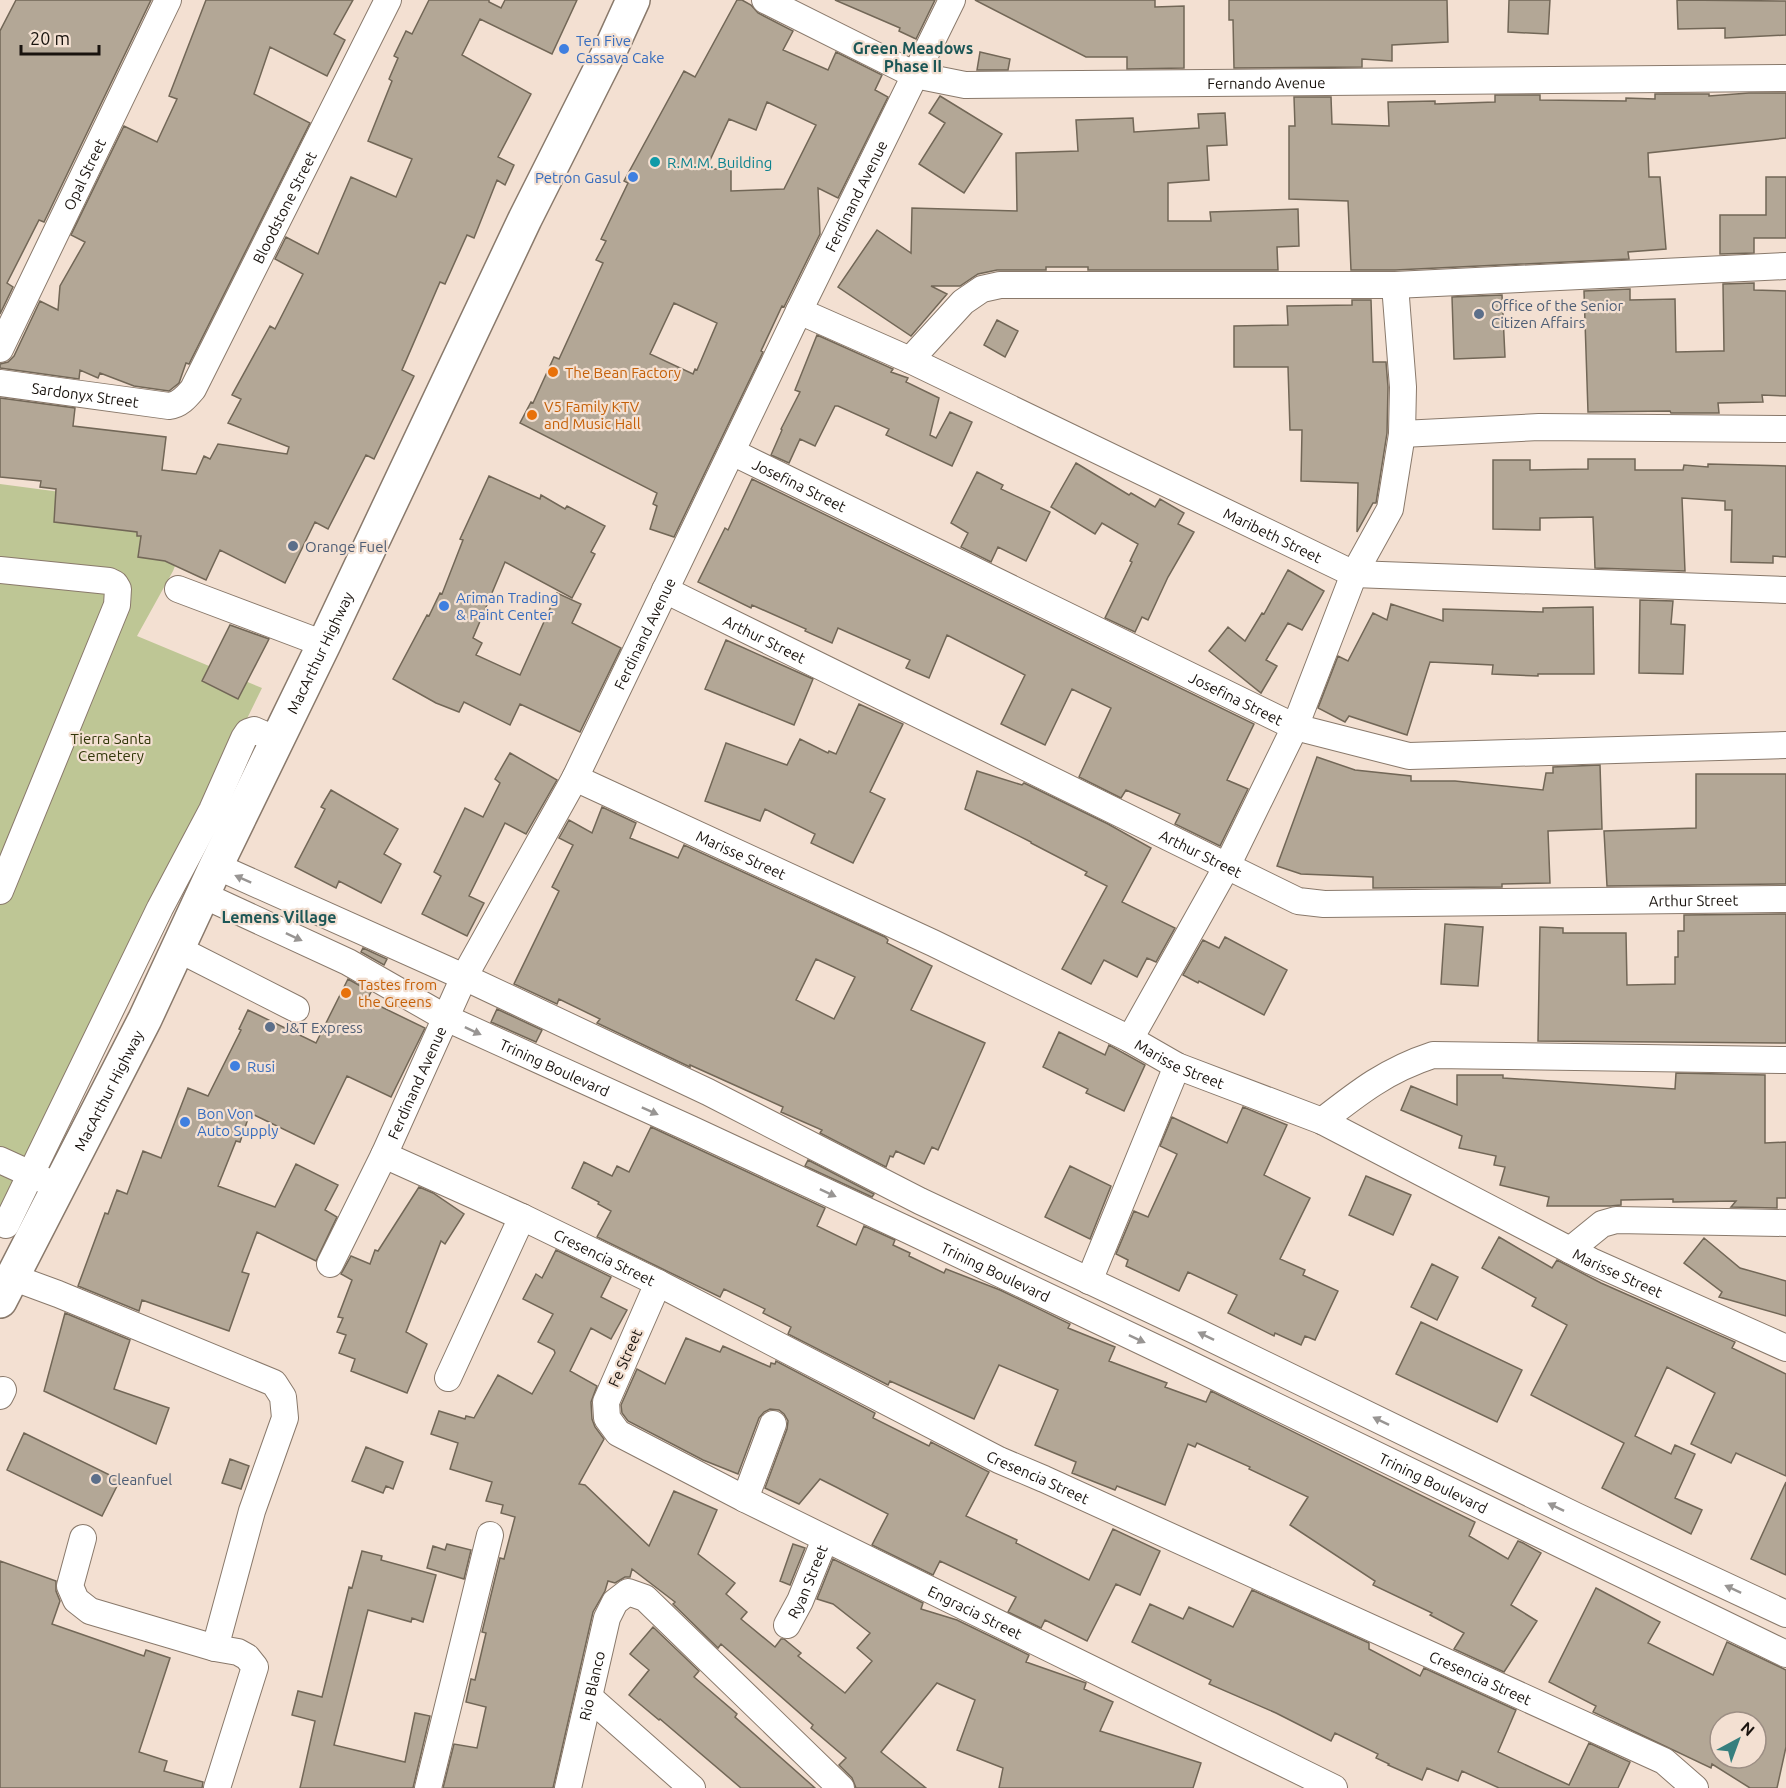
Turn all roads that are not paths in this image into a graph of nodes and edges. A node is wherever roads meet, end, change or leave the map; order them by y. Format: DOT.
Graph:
graph roads {
  1 [pos="168,0"];
  2 [pos="388,0"];
  3 [pos="765,0"];
  4 [pos="952,0"];
  5 [pos="631,1"];
  6 [pos="915,75"];
  7 [pos="1786,78"];
  8 [pos="1786,266"];
  9 [pos="1395,285"];
  10 [pos="799,311"];
  11 [pos="0,349"];
  12 [pos="909,360"];
  13 [pos="0,383"];
  14 [pos="169,406"];
  15 [pos="1786,429"];
  16 [pos="1402,434"];
  17 [pos="732,452"];
  18 [pos="0,570"];
  19 [pos="1354,574"];
  20 [pos="178,589"];
  21 [pos="664,590"];
  22 [pos="1786,590"];
  23 [pos="324,644"];
  24 [pos="1295,727"];
  25 [pos="1786,745"];
  26 [pos="575,777"];
  27 [pos="1227,866"];
  28 [pos="0,891"];
  29 [pos="197,896"];
  30 [pos="1786,899"];
  31 [pos="160,908"];
  32 [pos="464,977"];
  33 [pos="114,1004"];
  34 [pos="296,1009"];
  35 [pos="446,1018"];
  36 [pos="145,1019"];
  37 [pos="1130,1039"];
  38 [pos="1785,1060"];
  39 [pos="1177,1066"];
  40 [pos="708,1092"];
  41 [pos="1322,1121"];
  42 [pos="691,1129"];
  43 [pos="384,1155"];
  44 [pos="0,1160"];
  45 [pos="30,1174"];
  46 [pos="60,1187"];
  47 [pos="920,1201"];
  48 [pos="522,1217"];
  49 [pos="1786,1223"];
  50 [pos="13,1229"];
  51 [pos="908,1230"];
  52 [pos="1570,1250"];
  53 [pos="330,1264"];
  54 [pos="658,1283"];
  55 [pos="1100,1286"];
  56 [pos="6,1289"];
  57 [pos="1097,1321"];
  58 [pos="1786,1348"];
  59 [pos="448,1378"];
  60 [pos="773,1424"];
  61 [pos="618,1433"];
  62 [pos="745,1499"];
  63 [pos="490,1535"];
  64 [pos="83,1538"];
  65 [pos="825,1539"];
  66 [pos="1786,1614"];
  67 [pos="787,1625"];
  68 [pos="215,1648"];
  69 [pos="1786,1654"];
  70 [pos="589,1697"];
  71 [pos="670,1779"];
  72 [pos="217,1788"];
  73 [pos="428,1788"];
  74 [pos="568,1788"];
  75 [pos="692,1788"];
  76 [pos="841,1788"];
  77 [pos="1334,1788"];
  78 [pos="1695,1788"];
  1 -- 11 [label="street, Opal Street"];
  2 -- 14 [label="street, Bloodstone Street"];
  3 -- 6 [label="street, Fernando Avenue"];
  4 -- 6 [label="street, Ferdinand Avenue"];
  5 -- 23 [label="highway, MacArthur Highway"];
  6 -- 7 [label="street, Fernando Avenue"];
  6 -- 10 [label="street, Ferdinand Avenue"];
  8 -- 9 [label="street"];
  9 -- 12 [label="street"];
  9 -- 16 [label="street"];
  10 -- 12 [label="street, Maribeth Street"];
  10 -- 17 [label="street, Ferdinand Avenue"];
  12 -- 19 [label="street, Maribeth Street"];
  13 -- 14 [label="street, Sardonyx Street"];
  15 -- 16 [label="street"];
  16 -- 19 [label="street"];
  17 -- 21 [label="street, Ferdinand Avenue"];
  17 -- 24 [label="street, Josefina Street"];
  18 -- 28 [label="street"];
  19 -- 22 [label="street, Maribeth Street"];
  19 -- 24 [label="street"];
  20 -- 23 [label="street"];
  21 -- 26 [label="street, Ferdinand Avenue"];
  21 -- 27 [label="street, Arthur Street"];
  23 -- 29 [label="highway, MacArthur Highway"];
  24 -- 25 [label="street, Josefina Street"];
  24 -- 27 [label="street"];
  26 -- 32 [label="street, Ferdinand Avenue"];
  26 -- 37 [label="street, Marisse Street"];
  27 -- 30 [label="street, Arthur Street"];
  27 -- 37 [label="street"];
  29 -- 31 [label="street"];
  29 -- 31 [label="street"];
  32 -- 29 [label="street, one-way"];
  29 -- 34 [label="street"];
  29 -- 35 [label="street, Trining Boulevard, one-way"];
  29 -- 36 [label="highway, MacArthur Highway"];
  31 -- 33 [label="street"];
  32 -- 35 [label="street, Ferdinand Avenue"];
  32 -- 40 [label="street"];
  33 -- 36 [label="street"];
  33 -- 45 [label="street"];
  35 -- 42 [label="street, Trining Boulevard, one-way"];
  35 -- 43 [label="street, Ferdinand Avenue"];
  36 -- 46 [label="highway, MacArthur Highway"];
  37 -- 39 [label="street, Marisse Street"];
  38 -- 41 [label="street"];
  39 -- 41 [label="street, Marisse Street"];
  39 -- 55 [label="street"];
  40 -- 42 [label="street"];
  40 -- 47 [label="street"];
  41 -- 52 [label="street, Marisse Street"];
  42 -- 51 [label="street, Trining Boulevard, one-way"];
  43 -- 48 [label="street, Cresencia Street"];
  43 -- 53 [label="street, Ferdinand Avenue"];
  44 -- 45 [label="street"];
  45 -- 46 [label="street"];
  45 -- 50 [label="street"];
  46 -- 50 [label="highway, MacArthur Highway"];
  47 -- 51 [label="street"];
  47 -- 55 [label="street"];
  48 -- 54 [label="street, Cresencia Street"];
  48 -- 59 [label="street"];
  49 -- 52 [label="street"];
  50 -- 56 [label="highway, MacArthur Highway"];
  51 -- 57 [label="street, Trining Boulevard"];
  52 -- 58 [label="street, Marisse Street"];
  54 -- 61 [label="street, Fe Street"];
  54 -- 78 [label="street, Cresencia Street"];
  55 -- 57 [label="street"];
  66 -- 55 [label="street, one-way"];
  56 -- 68 [label="street"];
  57 -- 69 [label="street, Trining Boulevard, one-way"];
  60 -- 62 [label="street"];
  61 -- 62 [label="street, Engracia Street"];
  62 -- 65 [label="street, Engracia Street"];
  63 -- 73 [label="street"];
  64 -- 68 [label="street"];
  65 -- 67 [label="street, Ryan Street"];
  65 -- 77 [label="street, Engracia Street"];
  68 -- 72 [label="street"];
  70 -- 71 [label="street"];
  70 -- 74 [label="street, Rio Blanco"];
  70 -- 76 [label="street, Rio Blanco"];
  71 -- 75 [label="street"];
}
